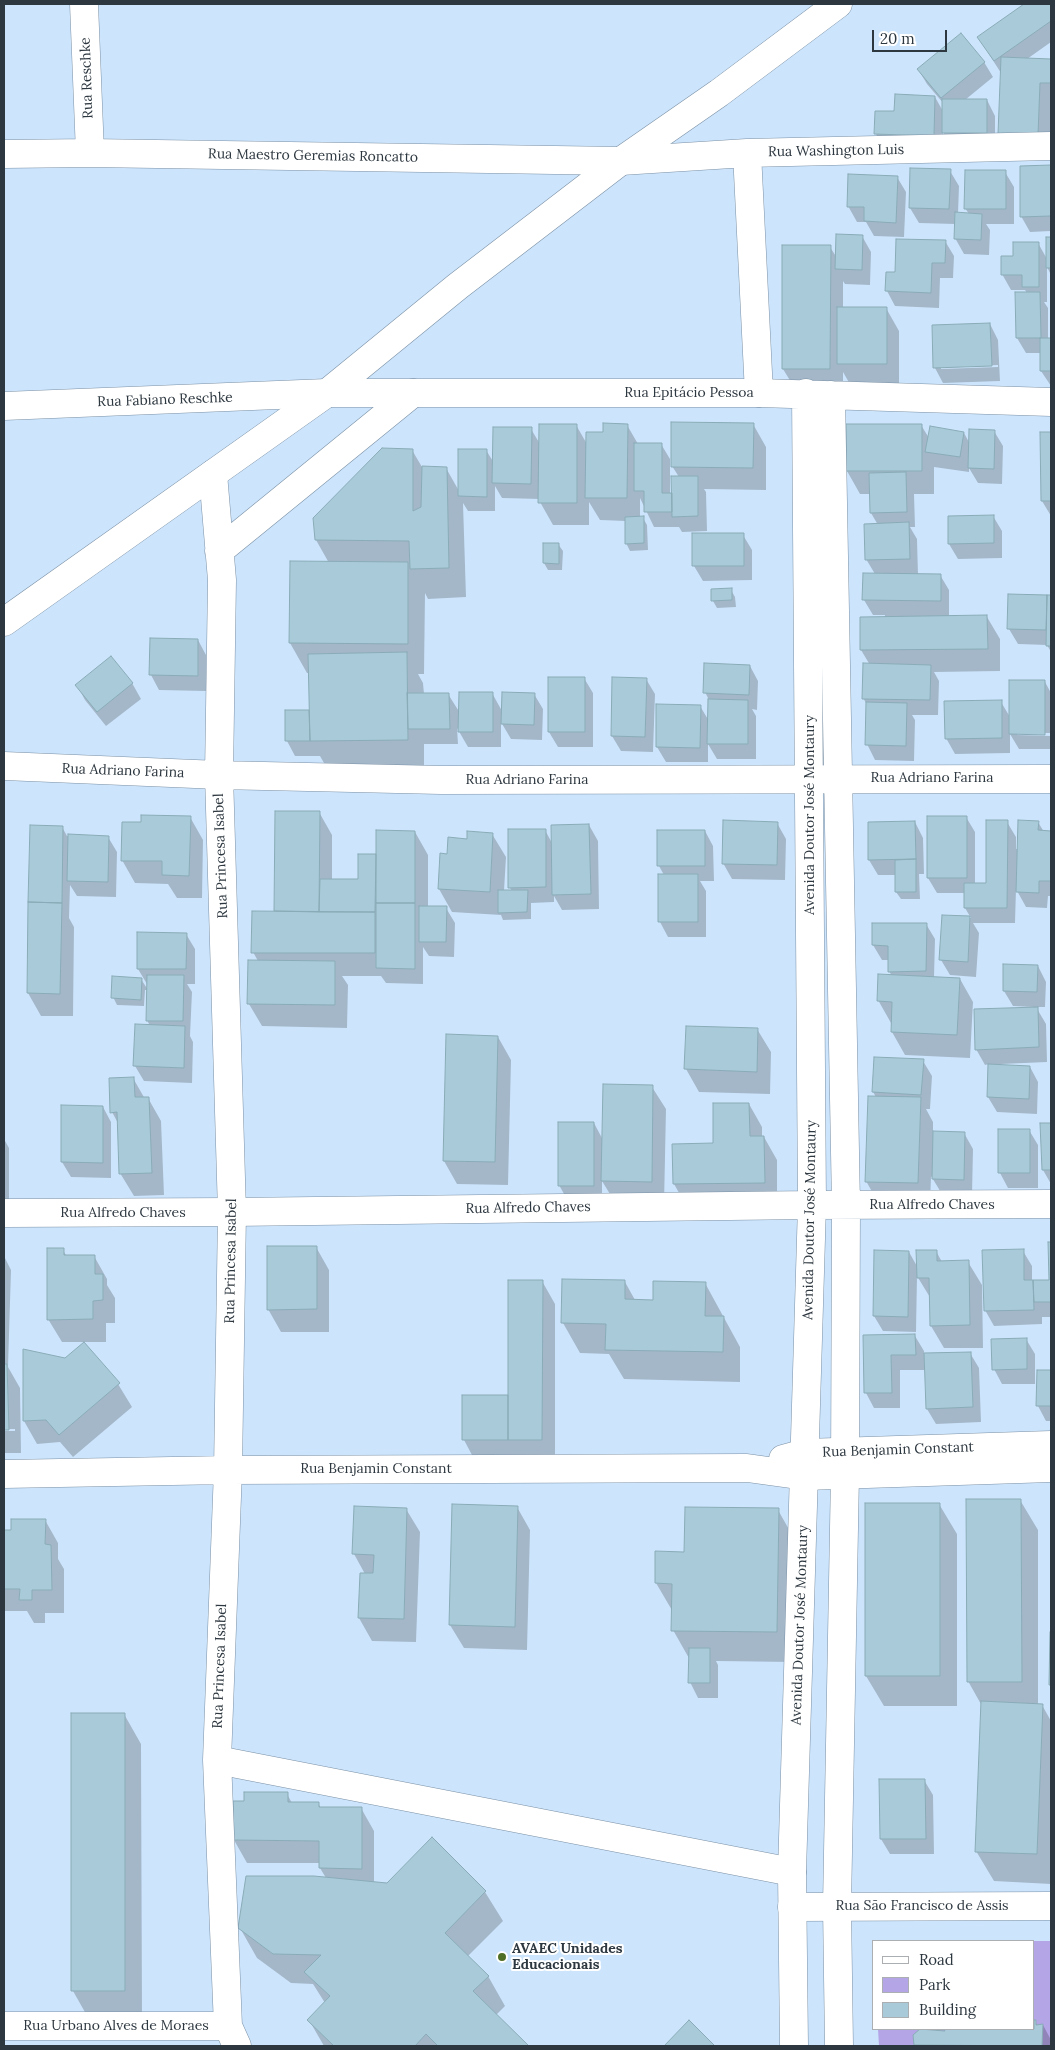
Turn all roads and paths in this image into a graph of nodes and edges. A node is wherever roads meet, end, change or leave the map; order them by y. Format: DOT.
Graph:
graph roads {
  1 [pos="84,4"];
  2 [pos="838,4"];
  3 [pos="1051,146"];
  4 [pos="747,152"];
  5 [pos="90,153"];
  6 [pos="4,154"];
  7 [pos="621,161"];
  8 [pos="759,392"];
  9 [pos="327,393"];
  10 [pos="413,393"];
  11 [pos="819,394"];
  12 [pos="1051,402"];
  13 [pos="4,406"];
  14 [pos="213,474"];
  15 [pos="219,551"];
  16 [pos="4,622"];
  17 [pos="4,766"];
  18 [pos="219,775"];
  19 [pos="839,778"];
  20 [pos="1051,779"];
  21 [pos="810,780"];
  22 [pos="1051,1204"];
  23 [pos="812,1205"];
  24 [pos="846,1206"];
  25 [pos="232,1212"];
  26 [pos="4,1213"];
  27 [pos="1051,1445"];
  28 [pos="845,1463"];
  29 [pos="805,1464"];
  30 [pos="1051,1468"];
  31 [pos="228,1470"];
  32 [pos="4,1474"];
  33 [pos="217,1760"];
  34 [pos="792,1872"];
  35 [pos="837,1906"];
  36 [pos="1051,1906"];
  37 [pos="792,1907"];
  38 [pos="4,2026"];
  39 [pos="233,2036"];
  40 [pos="794,2046"];
  41 [pos="839,2046"];
  1 -- 5 [label="main road, Rua Reschke"];
  2 -- 7 [label="main road"];
  3 -- 4 [label="main road, Rua Washington Luis"];
  4 -- 7 [label="main road, Rua Washington Luis"];
  4 -- 8 [label="main road"];
  5 -- 6 [label="main road, Rua Maestro Geremias Roncatto"];
  5 -- 7 [label="main road, Rua Maestro Geremias Roncatto"];
  7 -- 9 [label="main road"];
  8 -- 10 [label="main road, Rua Epitácio Pessoa"];
  8 -- 11 [label="main road, Rua Epitácio Pessoa"];
  9 -- 10 [label="main road, Rua Epitácio Pessoa"];
  9 -- 13 [label="main road, Rua Fabiano Reschke"];
  9 -- 14 [label="main road"];
  10 -- 15 [label="main road"];
  11 -- 12 [label="main road, Rua Epitácio Pessoa"];
  11 -- 19 [label="main road, Avenida Doutor José Montaury"];
  11 -- 21 [label="main road, Avenida Doutor José Montaury"];
  14 -- 15 [label="main road, Rua Princesa Isabel"];
  14 -- 16 [label="main road"];
  15 -- 18 [label="main road, Rua Princesa Isabel"];
  17 -- 18 [label="main road, Rua Adriano Farina"];
  18 -- 21 [label="main road, Rua Adriano Farina"];
  18 -- 25 [label="main road, Rua Princesa Isabel"];
  19 -- 20 [label="main road, Rua Adriano Farina"];
  19 -- 21 [label="main road, Rua Adriano Farina"];
  19 -- 24 [label="main road, Avenida Doutor José Montaury"];
  21 -- 23 [label="main road, Avenida Doutor José Montaury"];
  22 -- 24 [label="main road, Rua Alfredo Chaves"];
  23 -- 24 [label="main road, Rua Alfredo Chaves"];
  23 -- 25 [label="main road, Rua Alfredo Chaves"];
  23 -- 29 [label="main road, Avenida Doutor José Montaury"];
  24 -- 28 [label="main road, Avenida Doutor José Montaury"];
  25 -- 26 [label="main road, Rua Alfredo Chaves"];
  25 -- 31 [label="main road, Rua Princesa Isabel"];
  27 -- 28 [label="main road, Rua Benjamin Constant"];
  28 -- 29 [label="main road, Rua Benjamin Constant"];
  28 -- 30 [label="main road, Rua Benjamin Constant"];
  28 -- 35 [label="main road, Avenida Doutor José Montaury"];
  29 -- 31 [label="main road, Rua Benjamin Constant"];
  29 -- 34 [label="main road, Avenida Doutor José Montaury"];
  31 -- 32 [label="main road, Rua Benjamin Constant"];
  31 -- 33 [label="main road, Rua Princesa Isabel"];
  33 -- 34 [label="main road"];
  33 -- 39 [label="main road, Rua Princesa Isabel"];
  34 -- 37 [label="main road, Avenida Doutor José Montaury"];
  35 -- 36 [label="main road, Rua São Francisco de Assis"];
  35 -- 37 [label="main road, Rua São Francisco de Assis"];
  35 -- 41 [label="main road, Avenida Doutor José Montaury"];
  37 -- 40 [label="main road, Avenida Doutor José Montaury"];
  38 -- 39 [label="main road, Rua Urbano Alves de Moraes"];
}
